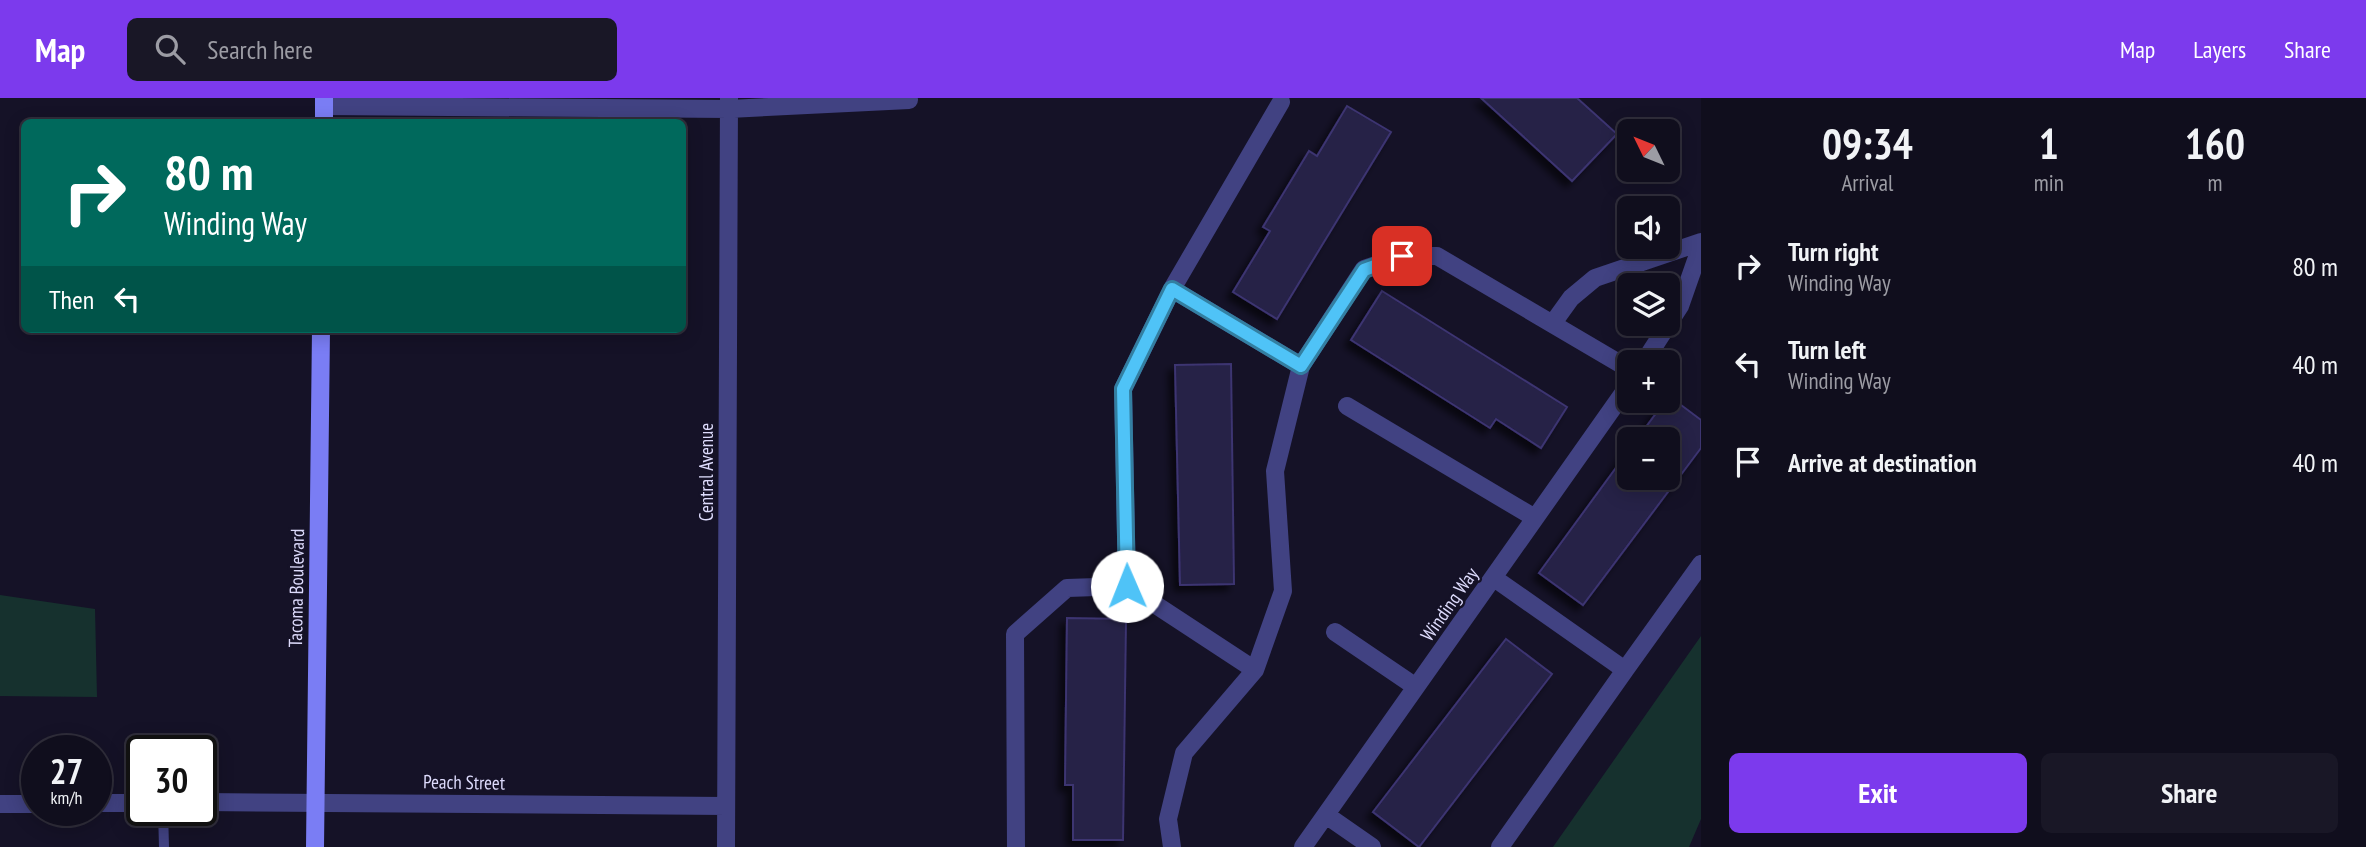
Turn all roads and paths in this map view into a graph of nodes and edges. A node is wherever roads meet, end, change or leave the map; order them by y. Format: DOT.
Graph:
graph roads {
  1 [pos="909,100"];
  2 [pos="1281,102"];
  3 [pos="729,104"];
  4 [pos="324,109"];
  5 [pos="1701,244"];
  6 [pos="1172,289"];
  7 [pos="1553,323"];
  8 [pos="321,333"];
  9 [pos="1652,350"];
  10 [pos="1617,362"];
  11 [pos="1301,366"];
  12 [pos="1617,402"];
  13 [pos="1347,406"];
  14 [pos="1535,518"];
  15 [pos="1701,564"];
  16 [pos="1494,578"];
  17 [pos="1127,586"];
  18 [pos="1335,632"];
  19 [pos="1255,670"];
  20 [pos="1625,670"];
  21 [pos="1416,688"];
  22 [pos="314,801"];
  23 [pos="217,802"];
  24 [pos="0,804"];
  25 [pos="21,804"];
  26 [pos="726,806"];
  27 [pos="1326,815"];
  28 [pos="163,826"];
  29 [pos="164,847"];
  30 [pos="315,847"];
  31 [pos="726,847"];
  32 [pos="1016,847"];
  33 [pos="1172,847"];
  34 [pos="1303,847"];
  35 [pos="1372,847"];
  36 [pos="1500,847"];
  1 -- 3 [label="street"];
  2 -- 6 [label="street"];
  3 -- 4 [label="street"];
  3 -- 26 [label="street, Central Avenue"];
  5 -- 7 [label="street"];
  5 -- 9 [label="street"];
  6 -- 11 [label="street"];
  6 -- 17 [label="street"];
  7 -- 10 [label="street"];
  7 -- 11 [label="street"];
  8 -- 22 [label="street, Tacoma Boulevard"];
  11 -- 19 [label="street"];
  12 -- 14 [label="street, Winding Way"];
  13 -- 14 [label="street"];
  14 -- 16 [label="street, Winding Way"];
  15 -- 20 [label="street"];
  16 -- 20 [label="street"];
  16 -- 21 [label="street, Winding Way"];
  17 -- 19 [label="street"];
  17 -- 32 [label="street"];
  18 -- 21 [label="street"];
  19 -- 33 [label="street"];
  20 -- 36 [label="street"];
  21 -- 27 [label="street, Winding Way"];
  22 -- 23 [label="street, Peach Street"];
  22 -- 26 [label="street, Peach Street"];
  22 -- 30 [label="street, Tacoma Boulevard"];
  24 -- 25 [label="street"];
  26 -- 31 [label="street, Central Avenue"];
  27 -- 34 [label="street, Winding Way"];
  27 -- 35 [label="street"];
  28 -- 29 [label="lane"];
}
